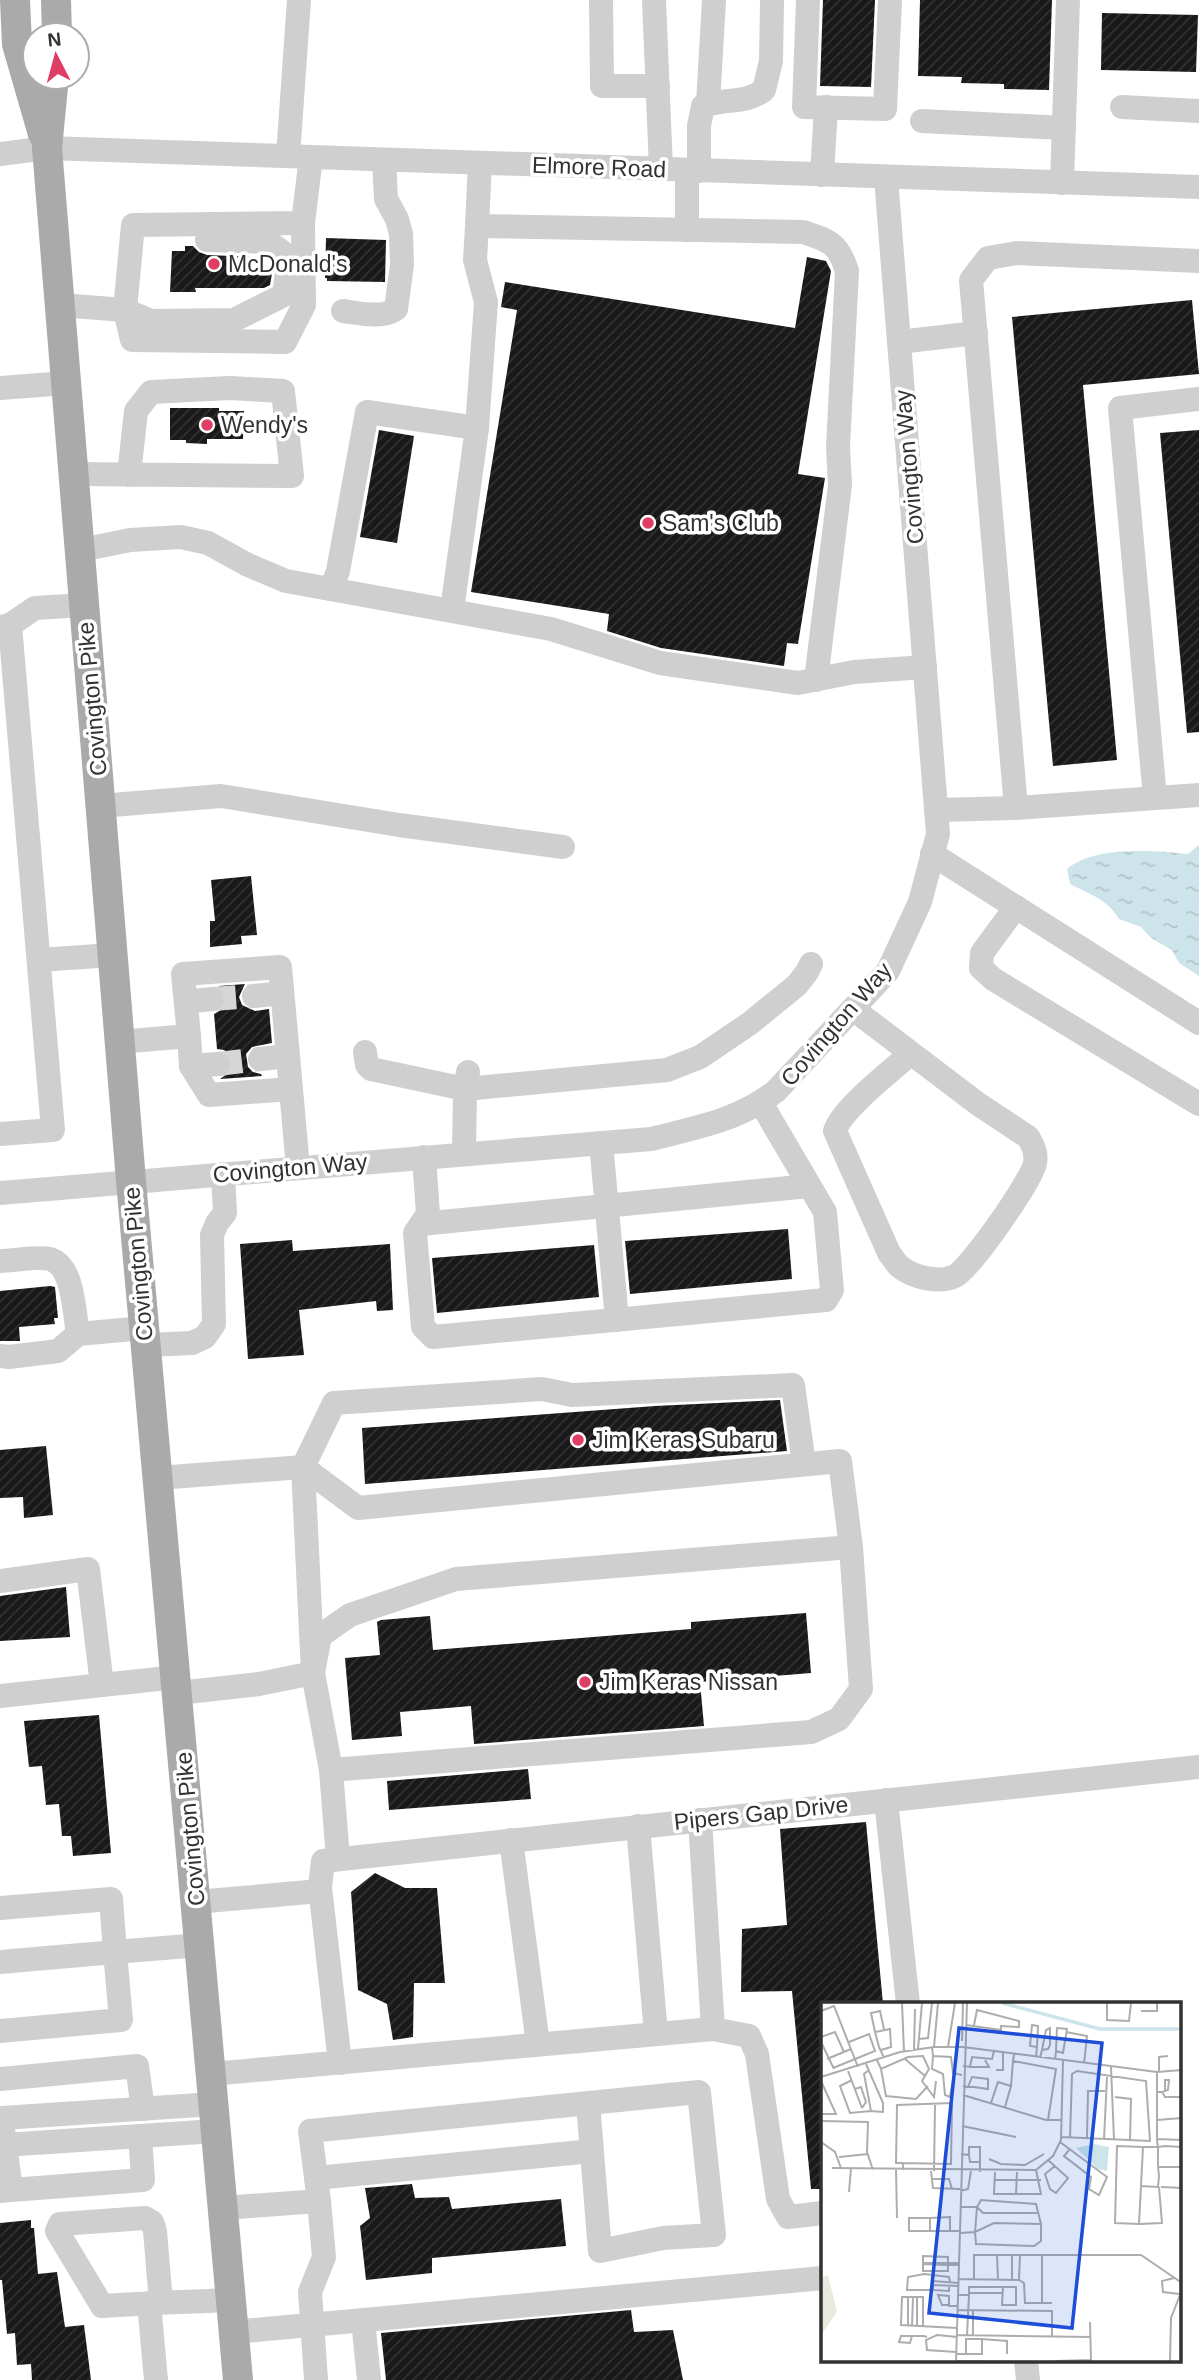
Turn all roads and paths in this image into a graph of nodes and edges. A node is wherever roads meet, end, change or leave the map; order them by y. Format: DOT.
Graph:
graph roads {
  1 [pos="15,0"];
  2 [pos="56,0"];
  3 [pos="299,0"];
  4 [pos="601,0"];
  5 [pos="654,0"];
  6 [pos="714,0"];
  7 [pos="772,0"];
  8 [pos="808,0"];
  9 [pos="890,0"];
  10 [pos="1068,0"];
  11 [pos="57,21"];
  12 [pos="658,86"];
  13 [pos="53,91"];
  14 [pos="708,104"];
  15 [pos="826,107"];
  16 [pos="1122,107"];
  17 [pos="1199,111"];
  18 [pos="922,121"];
  19 [pos="1064,128"];
  20 [pos="47,148"];
  21 [pos="0,154"];
  22 [pos="300,157"];
  23 [pos="384,160"];
  24 [pos="480,163"];
  25 [pos="661,169"];
  26 [pos="693,171"];
  27 [pos="822,175"];
  28 [pos="886,178"];
  29 [pos="1062,183"];
  30 [pos="1199,187"];
  31 [pos="303,223"];
  32 [pos="477,226"];
  33 [pos="687,230"];
  34 [pos="131,240"];
  35 [pos="1199,261"];
  36 [pos="60,305"];
  37 [pos="125,310"];
  38 [pos="343,311"];
  39 [pos="976,333"];
  40 [pos="899,342"];
  41 [pos="66,383"];
  42 [pos="0,388"];
  43 [pos="1199,399"];
  44 [pos="477,428"];
  45 [pos="73,474"];
  46 [pos="129,475"];
  47 [pos="81,550"];
  48 [pos="331,589"];
  49 [pos="84,605"];
  50 [pos="452,610"];
  51 [pos="5,626"];
  52 [pos="925,667"];
  53 [pos="816,680"];
  54 [pos="1199,795"];
  55 [pos="1155,798"];
  56 [pos="100,806"];
  57 [pos="1016,808"];
  58 [pos="936,810"];
  59 [pos="563,847"];
  60 [pos="932,855"];
  61 [pos="1016,907"];
  62 [pos="112,955"];
  63 [pos="39,960"];
  64 [pos="811,964"];
  65 [pos="282,993"];
  66 [pos="254,996"];
  67 [pos="212,999"];
  68 [pos="186,1002"];
  69 [pos="853,1009"];
  70 [pos="1199,1023"];
  71 [pos="189,1036"];
  72 [pos="119,1042"];
  73 [pos="365,1052"];
  74 [pos="911,1054"];
  75 [pos="288,1056"];
  76 [pos="260,1059"];
  77 [pos="218,1064"];
  78 [pos="191,1066"];
  79 [pos="466,1080"];
  80 [pos="291,1089"];
  81 [pos="761,1103"];
  82 [pos="1199,1104"];
  83 [pos="0,1134"];
  84 [pos="601,1143"];
  85 [pos="464,1154"];
  86 [pos="424,1157"];
  87 [pos="298,1168"];
  88 [pos="223,1174"];
  89 [pos="131,1181"];
  90 [pos="809,1186"];
  91 [pos="0,1193"];
  92 [pos="606,1206"];
  93 [pos="421,1224"];
  94 [pos="0,1261"];
  95 [pos="617,1320"];
  96 [pos="78,1334"];
  97 [pos="145,1337"];
  98 [pos="0,1356"];
  99 [pos="804,1464"];
  100 [pos="303,1467"];
  101 [pos="158,1478"];
  102 [pos="851,1546"];
  103 [pos="0,1581"];
  104 [pos="313,1673"];
  105 [pos="102,1685"];
  106 [pos="177,1685"];
  107 [pos="0,1696"];
  108 [pos="1199,1767"];
  109 [pos="331,1770"];
  110 [pos="886,1800"];
  111 [pos="699,1820"];
  112 [pos="638,1826"];
  113 [pos="511,1840"];
  114 [pos="330,1860"];
  115 [pos="320,1891"];
  116 [pos="196,1902"];
  117 [pos="0,1908"];
  118 [pos="200,1953"];
  119 [pos="115,1960"];
  120 [pos="0,1962"];
  121 [pos="0,1977"];
  122 [pos="908,2002"];
  123 [pos="713,2029"];
  124 [pos="0,2031"];
  125 [pos="656,2034"];
  126 [pos="538,2045"];
  127 [pos="341,2063"];
  128 [pos="211,2074"];
  129 [pos="0,2079"];
  130 [pos="588,2103"];
  131 [pos="143,2109"];
  132 [pos="1,2110"];
  133 [pos="215,2118"];
  134 [pos="140,2136"];
  135 [pos="4,2145"];
  136 [pos="592,2151"];
  137 [pos="317,2189"];
  138 [pos="5,2191"];
  139 [pos="223,2208"];
  140 [pos="821,2213"];
  141 [pos="821,2278"];
  142 [pos="231,2300"];
  143 [pos="155,2303"];
  144 [pos="363,2320"];
  145 [pos="311,2325"];
  146 [pos="233,2332"];
  147 [pos="1026,2362"];
  148 [pos="156,2380"];
  149 [pos="238,2380"];
  150 [pos="316,2380"];
  151 [pos="369,2380"];
  152 [pos="1028,2380"];
  1 -- 20 [label="main road, Covington Pike"];
  2 -- 11 [label="main road"];
  3 -- 22 [label="street"];
  4 -- 12 [label="street"];
  5 -- 12 [label="street"];
  6 -- 14 [label="street"];
  7 -- 14 [label="street"];
  8 -- 15 [label="street"];
  9 -- 15 [label="street"];
  10 -- 19 [label="street"];
  12 -- 25 [label="street"];
  13 -- 20 [label="main road, Covington Pike"];
  14 -- 26 [label="street"];
  15 -- 27 [label="street"];
  16 -- 17 [label="street"];
  18 -- 19 [label="street"];
  19 -- 29 [label="street"];
  20 -- 21 [label="street, Elmore Road"];
  20 -- 22 [label="street, Elmore Road"];
  20 -- 36 [label="main road, Covington Pike"];
  22 -- 23 [label="street, Elmore Road"];
  22 -- 31 [label="street"];
  23 -- 24 [label="street, Elmore Road"];
  23 -- 38 [label="street"];
  24 -- 25 [label="street, Elmore Road"];
  24 -- 32 [label="street"];
  25 -- 26 [label="street, Elmore Road"];
  26 -- 27 [label="street, Elmore Road"];
  26 -- 33 [label="street"];
  27 -- 28 [label="street, Elmore Road"];
  28 -- 29 [label="street, Elmore Road"];
  28 -- 40 [label="street, Covington Way"];
  29 -- 30 [label="street, Elmore Road"];
  31 -- 34 [label="street"];
  31 -- 37 [label="street"];
  32 -- 33 [label="street"];
  32 -- 44 [label="street"];
  33 -- 53 [label="street"];
  34 -- 37 [label="street"];
  34 -- 37 [label="street"];
  35 -- 39 [label="street"];
  36 -- 37 [label="street"];
  36 -- 41 [label="main road, Covington Pike"];
  39 -- 40 [label="street"];
  39 -- 57 [label="street"];
  40 -- 52 [label="street, Covington Way"];
  41 -- 42 [label="street"];
  41 -- 45 [label="main road, Covington Pike"];
  43 -- 55 [label="street"];
  44 -- 48 [label="street"];
  44 -- 50 [label="street"];
  45 -- 46 [label="street"];
  45 -- 47 [label="main road, Covington Pike"];
  46 -- 46 [label="street"];
  47 -- 48 [label="street"];
  47 -- 49 [label="main road, Covington Pike"];
  48 -- 50 [label="street"];
  49 -- 51 [label="street"];
  49 -- 56 [label="main road, Covington Pike"];
  50 -- 53 [label="street"];
  51 -- 63 [label="street"];
  52 -- 53 [label="street"];
  52 -- 58 [label="street, Covington Way"];
  54 -- 55 [label="street"];
  55 -- 57 [label="street"];
  56 -- 59 [label="street"];
  56 -- 62 [label="main road, Covington Pike"];
  57 -- 58 [label="street"];
  58 -- 60 [label="street, Covington Way"];
  60 -- 61 [label="street"];
  60 -- 69 [label="street, Covington Way"];
  61 -- 70 [label="street"];
  61 -- 82 [label="street"];
  62 -- 63 [label="street"];
  62 -- 72 [label="main road, Covington Pike"];
  63 -- 83 [label="street"];
  64 -- 79 [label="street"];
  65 -- 66 [label="street"];
  65 -- 68 [label="street"];
  65 -- 75 [label="street"];
  67 -- 68 [label="street"];
  68 -- 71 [label="street"];
  69 -- 74 [label="street"];
  69 -- 81 [label="street, Covington Way"];
  71 -- 72 [label="street"];
  71 -- 78 [label="street"];
  72 -- 89 [label="main road, Covington Pike"];
  73 -- 79 [label="street"];
  74 -- 74 [label="street"];
  75 -- 76 [label="street"];
  75 -- 80 [label="street"];
  77 -- 78 [label="street"];
  78 -- 80 [label="street"];
  79 -- 85 [label="street"];
  80 -- 87 [label="street"];
  81 -- 84 [label="street, Covington Way"];
  81 -- 90 [label="street"];
  84 -- 85 [label="street, Covington Way"];
  84 -- 92 [label="street"];
  85 -- 86 [label="street, Covington Way"];
  86 -- 87 [label="street, Covington Way"];
  86 -- 93 [label="street"];
  87 -- 88 [label="street, Covington Way"];
  88 -- 89 [label="street, Covington Way"];
  88 -- 97 [label="street"];
  89 -- 91 [label="street, Covington Way"];
  89 -- 97 [label="main road, Covington Pike"];
  90 -- 92 [label="street"];
  90 -- 95 [label="street"];
  92 -- 93 [label="street"];
  92 -- 95 [label="street"];
  93 -- 95 [label="street"];
  94 -- 96 [label="street"];
  96 -- 97 [label="street"];
  96 -- 98 [label="street"];
  97 -- 101 [label="main road, Covington Pike"];
  99 -- 100 [label="street"];
  99 -- 100 [label="street"];
  99 -- 102 [label="street"];
  100 -- 101 [label="street"];
  100 -- 104 [label="street"];
  101 -- 106 [label="main road, Covington Pike"];
  102 -- 104 [label="street"];
  102 -- 109 [label="street"];
  103 -- 105 [label="street"];
  104 -- 106 [label="street"];
  104 -- 109 [label="street"];
  105 -- 106 [label="street"];
  105 -- 107 [label="street"];
  106 -- 116 [label="main road, Covington Pike"];
  108 -- 110 [label="street, Pipers Gap Drive"];
  109 -- 114 [label="street"];
  110 -- 111 [label="street, Pipers Gap Drive"];
  110 -- 122 [label="street"];
  111 -- 112 [label="street, Pipers Gap Drive"];
  111 -- 123 [label="street"];
  112 -- 113 [label="street, Pipers Gap Drive"];
  112 -- 125 [label="street"];
  113 -- 114 [label="street, Pipers Gap Drive"];
  113 -- 126 [label="street"];
  114 -- 115 [label="street"];
  115 -- 116 [label="street"];
  115 -- 127 [label="street"];
  116 -- 118 [label="main road, Covington Pike"];
  117 -- 119 [label="street"];
  118 -- 119 [label="street"];
  118 -- 128 [label="main road, Covington Pike"];
  119 -- 120 [label="street"];
  119 -- 121 [label="street"];
  119 -- 124 [label="street"];
  123 -- 125 [label="street"];
  123 -- 140 [label="street"];
  125 -- 126 [label="street"];
  126 -- 127 [label="street"];
  127 -- 128 [label="street"];
  128 -- 133 [label="main road, Covington Pike"];
  129 -- 131 [label="street"];
  130 -- 136 [label="street"];
  130 -- 136 [label="street"];
  130 -- 137 [label="street"];
  131 -- 132 [label="street"];
  131 -- 133 [label="street"];
  132 -- 135 [label="street"];
  133 -- 134 [label="street"];
  133 -- 139 [label="main road, Covington Pike"];
  134 -- 135 [label="street"];
  134 -- 138 [label="street"];
  135 -- 138 [label="street"];
  136 -- 137 [label="street"];
  137 -- 139 [label="street"];
  137 -- 145 [label="street"];
  139 -- 142 [label="main road, Covington Pike"];
  141 -- 144 [label="street"];
  142 -- 143 [label="street"];
  142 -- 146 [label="main road, Covington Pike"];
  143 -- 143 [label="street"];
  143 -- 148 [label="street"];
  144 -- 145 [label="street"];
  144 -- 151 [label="street"];
  145 -- 146 [label="street"];
  145 -- 150 [label="street"];
  146 -- 149 [label="main road, Covington Pike"];
  147 -- 152 [label="street"];
}
